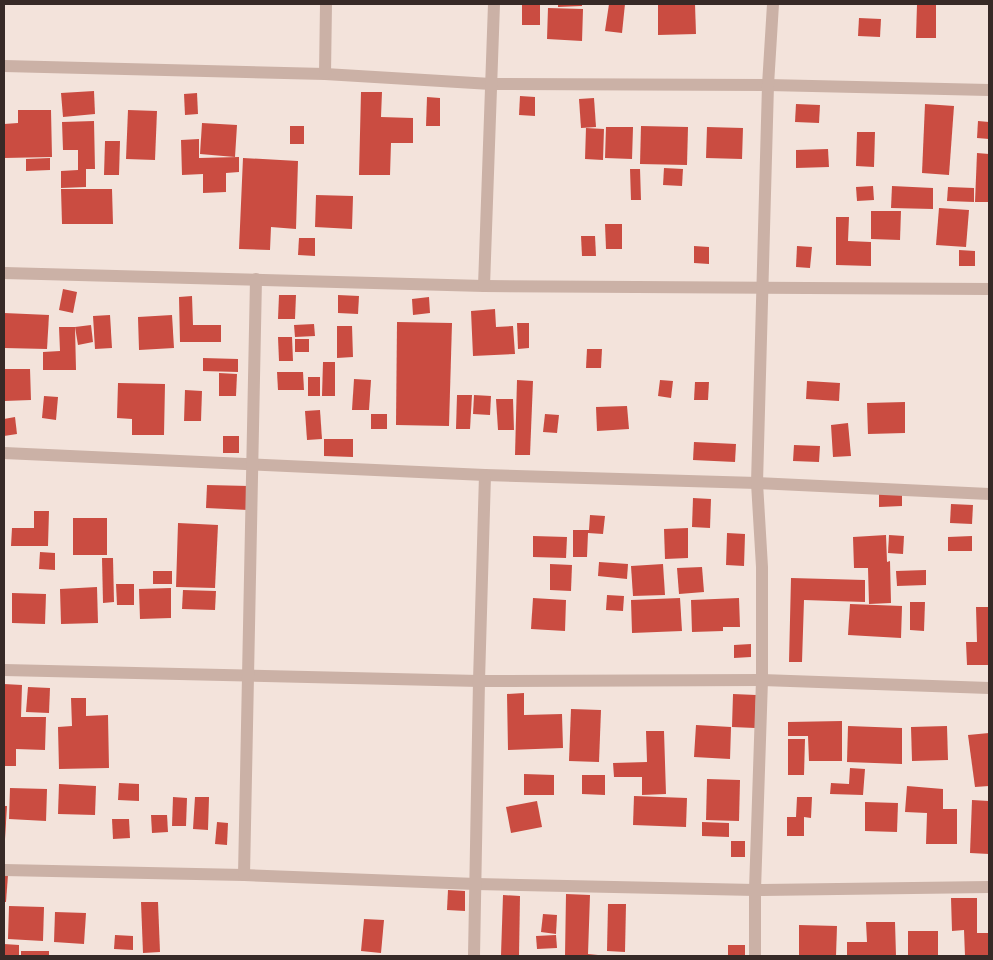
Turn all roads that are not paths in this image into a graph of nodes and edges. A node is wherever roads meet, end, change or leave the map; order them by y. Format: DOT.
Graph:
graph roads {
  1 [pos="326,4"];
  2 [pos="494,4"];
  3 [pos="773,4"];
  4 [pos="4,66"];
  5 [pos="325,74"];
  6 [pos="491,84"];
  7 [pos="768,84"];
  8 [pos="989,90"];
  9 [pos="4,273"];
  10 [pos="256,279"];
  11 [pos="484,286"];
  12 [pos="763,287"];
  13 [pos="989,289"];
  14 [pos="4,453"];
  15 [pos="252,464"];
  16 [pos="485,476"];
  17 [pos="757,483"];
  18 [pos="989,494"];
  19 [pos="4,670"];
  20 [pos="248,675"];
  21 [pos="762,680"];
  22 [pos="479,682"];
  23 [pos="989,688"];
  24 [pos="4,870"];
  25 [pos="244,875"];
  26 [pos="476,884"];
  27 [pos="989,887"];
  28 [pos="755,890"];
  29 [pos="474,956"];
  30 [pos="754,956"];
  1 -- 5 [label="street"];
  2 -- 6 [label="street"];
  3 -- 7 [label="street"];
  4 -- 5 [label="street"];
  5 -- 6 [label="street"];
  6 -- 7 [label="street"];
  6 -- 11 [label="street"];
  7 -- 8 [label="street"];
  7 -- 12 [label="street"];
  9 -- 10 [label="street"];
  10 -- 11 [label="street"];
  10 -- 15 [label="street"];
  11 -- 12 [label="street"];
  12 -- 13 [label="street"];
  12 -- 17 [label="street"];
  14 -- 15 [label="street"];
  15 -- 16 [label="street"];
  15 -- 20 [label="street"];
  16 -- 17 [label="street"];
  16 -- 22 [label="street"];
  17 -- 18 [label="street"];
  17 -- 21 [label="street"];
  19 -- 20 [label="street"];
  20 -- 22 [label="street"];
  20 -- 25 [label="street"];
  21 -- 22 [label="street"];
  21 -- 23 [label="street"];
  21 -- 28 [label="street"];
  22 -- 26 [label="street"];
  24 -- 25 [label="street"];
  25 -- 26 [label="street"];
  26 -- 28 [label="street"];
  26 -- 29 [label="street"];
  27 -- 28 [label="street"];
  28 -- 30 [label="street"];
}
